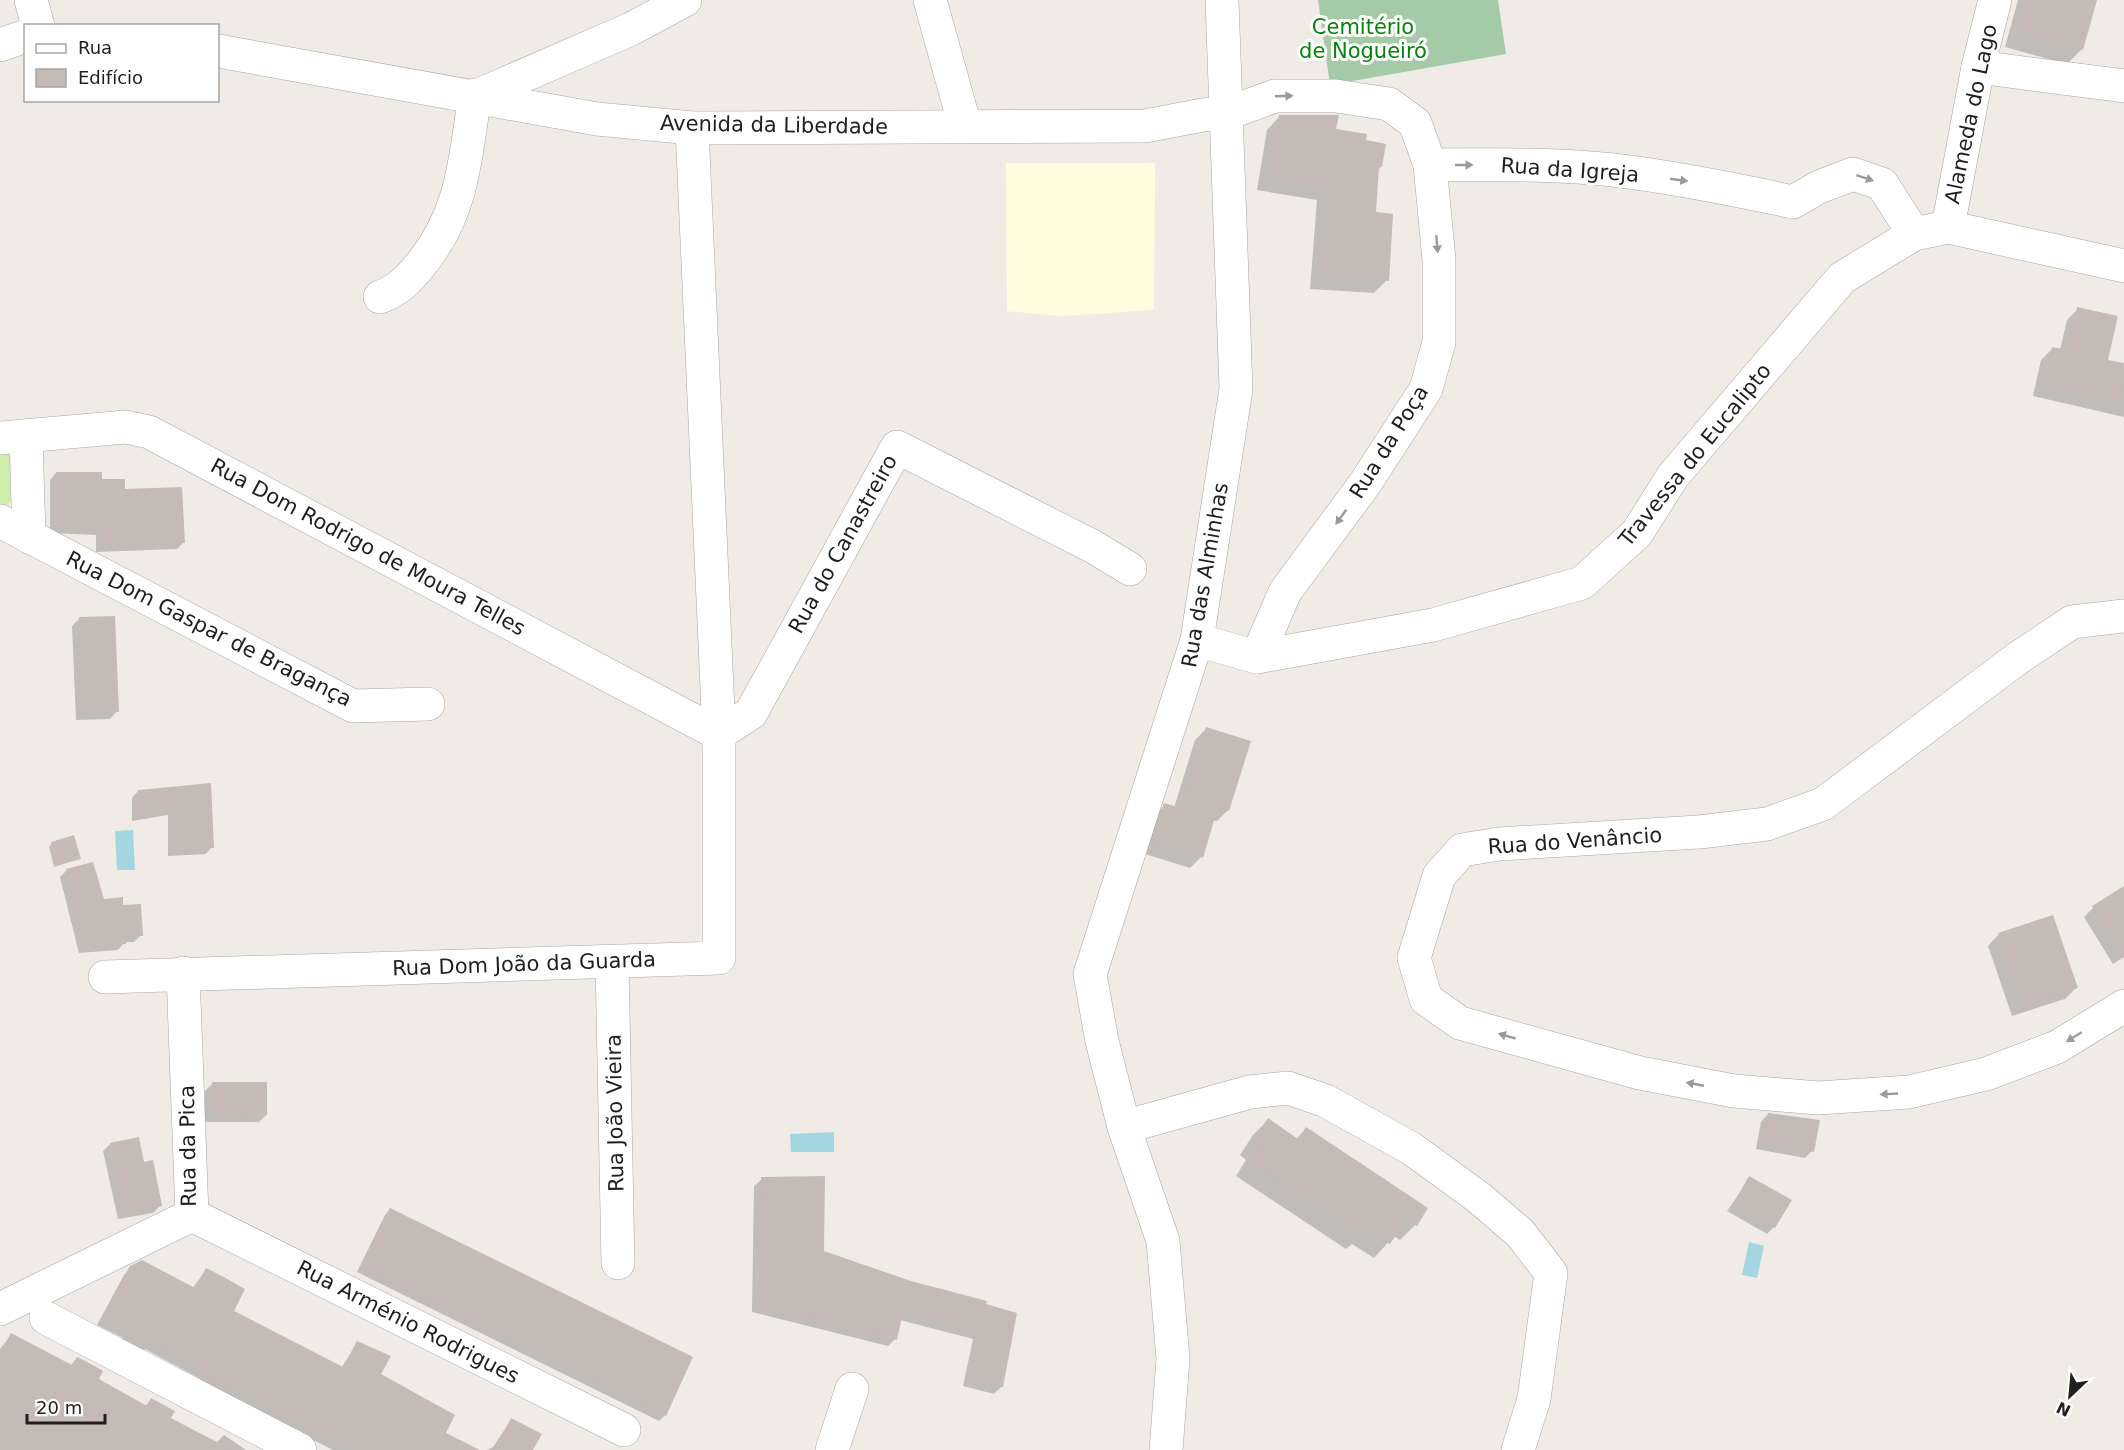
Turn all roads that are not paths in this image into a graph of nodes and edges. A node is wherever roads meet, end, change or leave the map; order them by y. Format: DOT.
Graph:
graph roads {
  1 [pos="31,0"];
  2 [pos="685,0"];
  3 [pos="930,0"];
  4 [pos="1222,0"];
  5 [pos="1995,0"];
  6 [pos="37,24"];
  7 [pos="24,37"];
  8 [pos="0,45"];
  9 [pos="219,51"];
  10 [pos="1978,67"];
  11 [pos="2124,86"];
  12 [pos="477,95"];
  13 [pos="1228,113"];
  14 [pos="965,126"];
  15 [pos="692,128"];
  16 [pos="1430,165"];
  17 [pos="1948,227"];
  18 [pos="1914,234"];
  19 [pos="2124,266"];
  20 [pos="380,297"];
  21 [pos="13,437"];
  22 [pos="0,521"];
  23 [pos="29,537"];
  24 [pos="1130,569"];
  25 [pos="2124,616"];
  26 [pos="1197,640"];
  27 [pos="1257,657"];
  28 [pos="428,704"];
  29 [pos="719,734"];
  30 [pos="612,962"];
  31 [pos="183,973"];
  32 [pos="105,977"];
  33 [pos="2124,1006"];
  34 [pos="1124,1126"];
  35 [pos="192,1215"];
  36 [pos="618,1263"];
  37 [pos="0,1309"];
  38 [pos="46,1318"];
  39 [pos="852,1389"];
  40 [pos="624,1430"];
  41 [pos="300,1450"];
  42 [pos="832,1450"];
  43 [pos="1166,1450"];
  44 [pos="1518,1450"];
  1 -- 6 [label="street"];
  2 -- 12 [label="street"];
  3 -- 14 [label="street"];
  4 -- 13 [label="street, Rua das Alminhas"];
  5 -- 10 [label="street, Alameda do Lago"];
  7 -- 8 [label="street"];
  9 -- 12 [label="street, Avenida da Liberdade"];
  10 -- 11 [label="street"];
  10 -- 17 [label="street, Alameda do Lago"];
  12 -- 15 [label="street, Avenida da Liberdade"];
  12 -- 20 [label="street"];
  13 -- 14 [label="street, Avenida da Liberdade"];
  13 -- 16 [label="street, one-way"];
  13 -- 26 [label="street, Rua das Alminhas"];
  14 -- 15 [label="street, Avenida da Liberdade"];
  15 -- 29 [label="street"];
  16 -- 18 [label="street, Rua da Igreja, one-way"];
  16 -- 27 [label="street, Rua da Poça, one-way"];
  17 -- 18 [label="street, Travessa do Eucalipto"];
  17 -- 19 [label="street"];
  18 -- 27 [label="street, Travessa do Eucalipto"];
  21 -- 23 [label="street"];
  21 -- 29 [label="street, Rua Dom Rodrigo de Moura Telles"];
  22 -- 23 [label="street, Rua Dom Gaspar de Bragança"];
  23 -- 28 [label="street, Rua Dom Gaspar de Bragança"];
  24 -- 29 [label="street, Rua do Canastreiro"];
  33 -- 25 [label="street, Rua do Venâncio, one-way"];
  26 -- 27 [label="street, Travessa do Eucalipto"];
  26 -- 34 [label="street, Rua das Alminhas"];
  29 -- 30 [label="street, Rua Dom João da Guarda"];
  30 -- 31 [label="street, Rua Dom João da Guarda"];
  30 -- 36 [label="street, Rua João Vieira"];
  31 -- 32 [label="street, Rua Dom João da Guarda"];
  31 -- 35 [label="street, Rua da Pica"];
  34 -- 43 [label="street, Rua das Alminhas"];
  34 -- 44 [label="street"];
  35 -- 37 [label="street, Rua da Pica"];
  35 -- 40 [label="street, Rua Arménio Rodrigues"];
  38 -- 41 [label="street"];
  39 -- 42 [label="street"];
}
